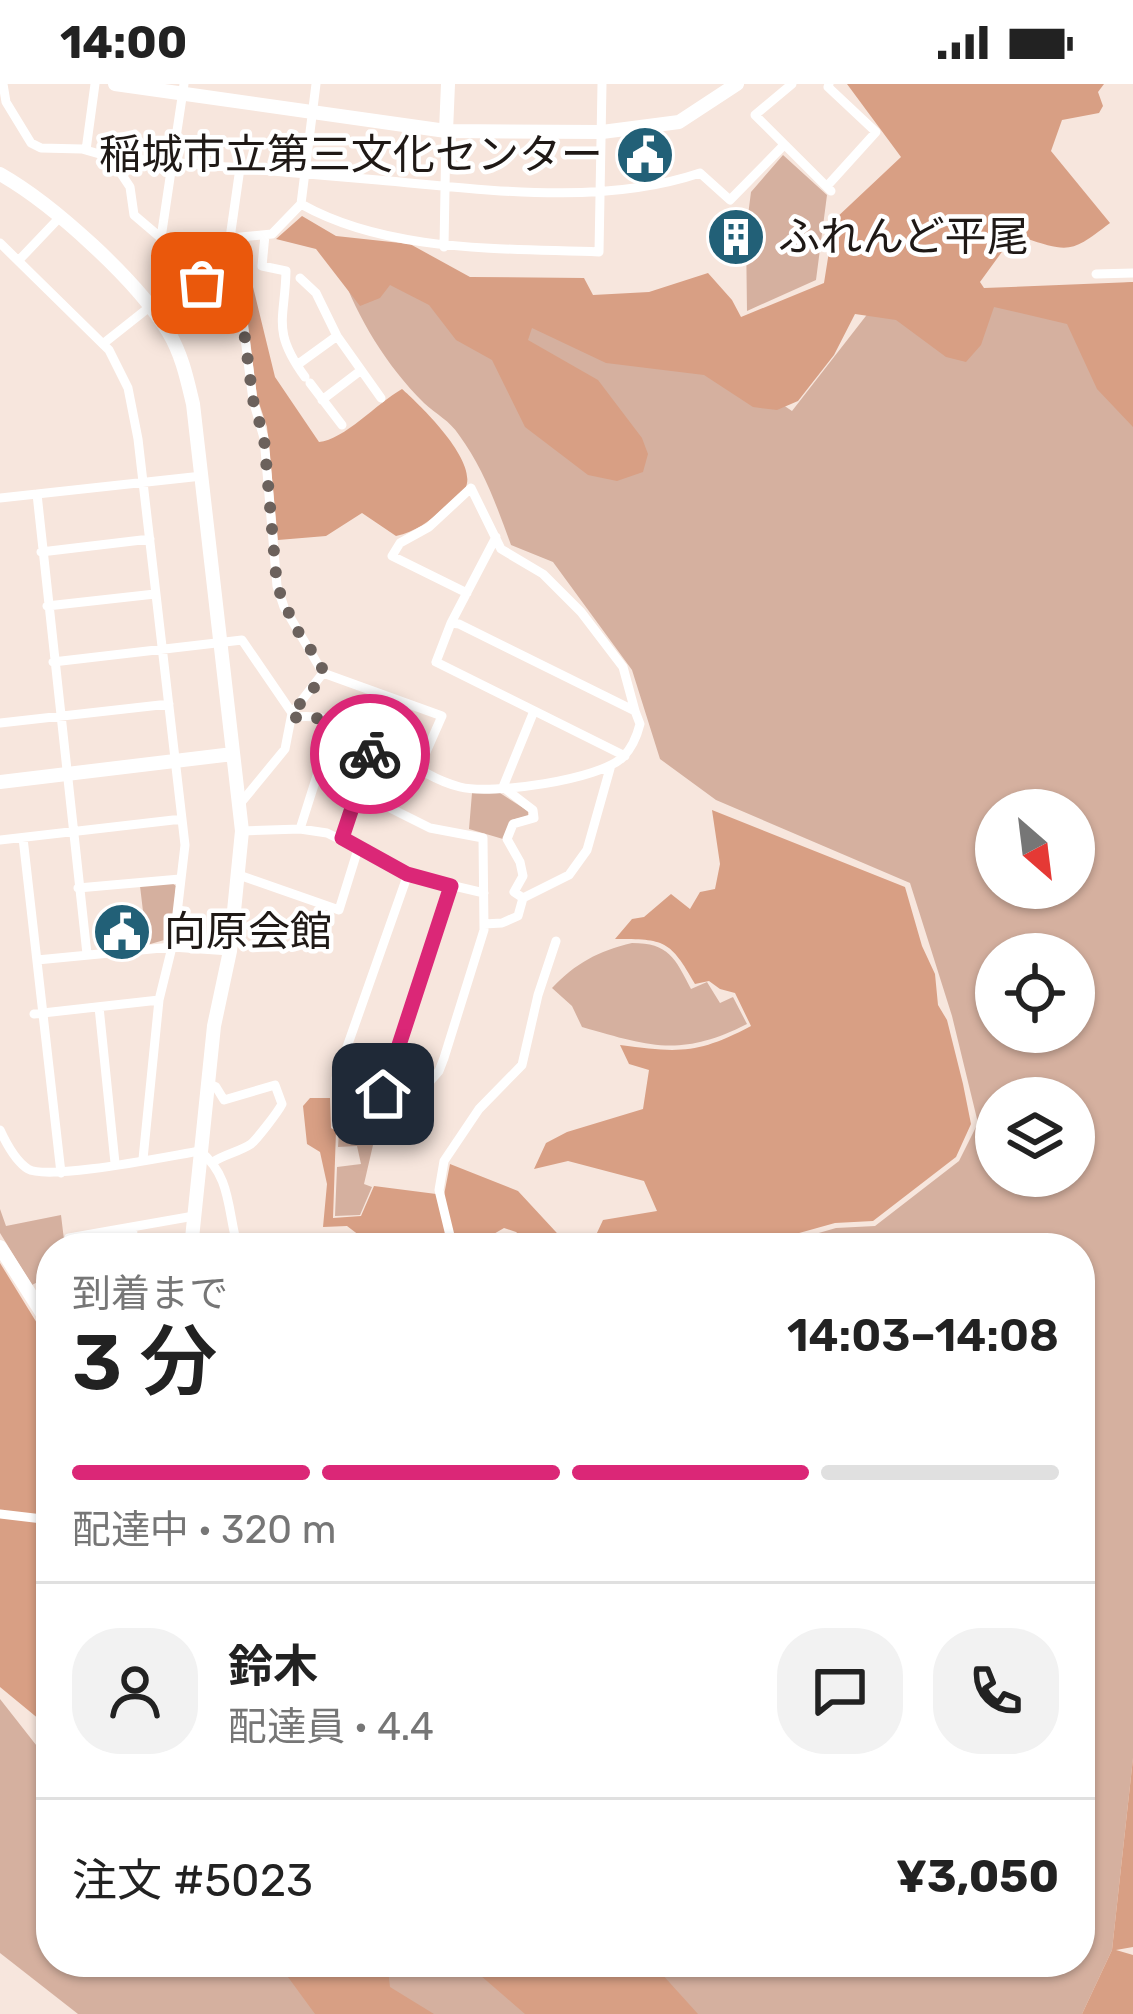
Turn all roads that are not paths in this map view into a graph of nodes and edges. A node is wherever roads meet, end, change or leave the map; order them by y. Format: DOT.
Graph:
graph roads {
  1 [pos="3,84"];
  2 [pos="95,84"];
  3 [pos="115,84"];
  4 [pos="316,84"];
  5 [pos="448,84"];
  6 [pos="602,84"];
  7 [pos="792,84"];
  8 [pos="830,84"];
  9 [pos="732,85"];
  10 [pos="184,89"];
  11 [pos="313,112"];
  12 [pos="446,131"];
  13 [pos="602,132"];
  14 [pos="783,146"];
  15 [pos="86,150"];
  16 [pos="110,158"];
  17 [pos="172,163"];
  18 [pos="240,168"];
  19 [pos="305,173"];
  20 [pos="0,174"];
  21 [pos="445,186"];
  22 [pos="602,190"];
  23 [pos="301,204"];
  24 [pos="60,217"];
  25 [pos="265,235"];
  26 [pos="161,238"];
  27 [pos="227,242"];
  28 [pos="0,243"];
  29 [pos="444,247"];
  30 [pos="20,260"];
  31 [pos="1133,273"];
  32 [pos="1096,274"];
  33 [pos="300,278"];
  34 [pos="227,279"];
  35 [pos="149,305"];
  36 [pos="337,336"];
  37 [pos="104,343"];
  38 [pos="297,365"];
  39 [pos="360,371"];
  40 [pos="381,398"];
  41 [pos="322,400"];
  42 [pos="342,425"];
  43 [pos="202,476"];
  44 [pos="144,483"];
  45 [pos="37,494"];
  46 [pos="0,498"];
  47 [pos="496,537"];
  48 [pos="150,539"];
  49 [pos="40,552"];
  50 [pos="466,593"];
  51 [pos="155,595"];
  52 [pos="47,606"];
  53 [pos="451,623"];
  54 [pos="220,642"];
  55 [pos="163,650"];
  56 [pos="53,662"];
  57 [pos="323,673"];
  58 [pos="169,704"];
  59 [pos="635,710"];
  60 [pos="534,711"];
  61 [pos="291,715"];
  62 [pos="60,716"];
  63 [pos="334,722"];
  64 [pos="0,723"];
  65 [pos="375,740"];
  66 [pos="233,754"];
  67 [pos="625,756"];
  68 [pos="176,762"];
  69 [pos="610,765"];
  70 [pos="418,768"];
  71 [pos="65,774"];
  72 [pos="0,782"];
  73 [pos="503,788"];
  74 [pos="356,791"];
  75 [pos="239,805"];
  76 [pos="182,819"];
  77 [pos="300,829"];
  78 [pos="242,831"];
  79 [pos="71,833"];
  80 [pos="23,838"];
  81 [pos="342,838"];
  82 [pos="0,841"];
  83 [pos="358,849"];
  84 [pos="407,874"];
  85 [pos="238,875"];
  86 [pos="180,879"];
  87 [pos="451,886"];
  88 [pos="78,888"];
  89 [pos="484,893"];
  90 [pos="523,898"];
  91 [pos="484,924"];
  92 [pos="556,941"];
  93 [pos="172,946"];
  94 [pos="230,951"];
  95 [pos="87,954"];
  96 [pos="38,960"];
  97 [pos="159,1000"];
  98 [pos="99,1007"];
  99 [pos="39,1013"];
  100 [pos="209,1084"];
  101 [pos="405,1112"];
  102 [pos="0,1130"];
  103 [pos="200,1151"];
  104 [pos="143,1159"];
  105 [pos="213,1162"];
  106 [pos="115,1163"];
  107 [pos="61,1173"];
  108 [pos="194,1216"];
  109 [pos="133,1228"];
  110 [pos="101,1233"];
  111 [pos="133,1233"];
  112 [pos="192,1233"];
  113 [pos="235,1233"];
  114 [pos="449,1233"];
  115 [pos="0,1247"];
  116 [pos="36,1303"];
  117 [pos="0,1514"];
  118 [pos="36,1518"];
  1 -- 15 [label="street"];
  2 -- 15 [label="street"];
  3 -- 10 [label="street"];
  4 -- 11 [label="street"];
  5 -- 12 [label="street"];
  6 -- 13 [label="street"];
  7 -- 14 [label="street"];
  8 -- 14 [label="street"];
  9 -- 13 [label="street"];
  10 -- 11 [label="street"];
  10 -- 17 [label="street"];
  11 -- 12 [label="street"];
  11 -- 19 [label="street"];
  12 -- 13 [label="street"];
  12 -- 21 [label="street"];
  13 -- 22 [label="street"];
  14 -- 22 [label="street"];
  15 -- 16 [label="street"];
  16 -- 17 [label="street"];
  16 -- 26 [label="street"];
  17 -- 18 [label="street"];
  17 -- 26 [label="street"];
  18 -- 19 [label="street"];
  18 -- 27 [label="street"];
  19 -- 21 [label="street"];
  19 -- 23 [label="street"];
  20 -- 24 [label="street"];
  21 -- 22 [label="street"];
  21 -- 29 [label="street"];
  22 -- 29 [label="street"];
  23 -- 25 [label="street"];
  23 -- 29 [label="street"];
  24 -- 30 [label="street"];
  24 -- 35 [label="street"];
  25 -- 27 [label="street"];
  25 -- 38 [label="street"];
  26 -- 27 [label="street"];
  27 -- 34 [label="street"];
  28 -- 30 [label="street"];
  30 -- 37 [label="street"];
  31 -- 32 [label="street"];
  33 -- 36 [label="street"];
  34 -- 35 [label="street"];
  34 -- 57 [label="street"];
  35 -- 37 [label="street"];
  35 -- 43 [label="street"];
  36 -- 38 [label="street"];
  36 -- 39 [label="street"];
  37 -- 44 [label="street"];
  38 -- 41 [label="street"];
  39 -- 40 [label="street"];
  39 -- 41 [label="street"];
  41 -- 42 [label="street"];
  43 -- 44 [label="street"];
  43 -- 54 [label="street"];
  44 -- 45 [label="street"];
  44 -- 48 [label="street"];
  45 -- 46 [label="street"];
  45 -- 49 [label="street"];
  47 -- 50 [label="street"];
  47 -- 50 [label="street"];
  47 -- 59 [label="street"];
  48 -- 49 [label="street"];
  48 -- 51 [label="street"];
  49 -- 52 [label="street"];
  50 -- 53 [label="street"];
  51 -- 52 [label="street"];
  51 -- 55 [label="street"];
  52 -- 56 [label="street"];
  53 -- 59 [label="street"];
  53 -- 60 [label="street"];
  54 -- 55 [label="street"];
  54 -- 61 [label="street"];
  54 -- 66 [label="street"];
  55 -- 56 [label="street"];
  55 -- 58 [label="street"];
  56 -- 62 [label="street"];
  57 -- 61 [label="street"];
  57 -- 70 [label="street"];
  58 -- 62 [label="street"];
  58 -- 68 [label="street"];
  59 -- 67 [label="street"];
  60 -- 67 [label="street"];
  60 -- 73 [label="street"];
  61 -- 63 [label="street"];
  61 -- 75 [label="street"];
  62 -- 64 [label="street"];
  62 -- 71 [label="street"];
  63 -- 65 [label="street"];
  63 -- 77 [label="street"];
  65 -- 70 [label="street"];
  65 -- 74 [label="street"];
  66 -- 68 [label="street"];
  66 -- 75 [label="street"];
  67 -- 69 [label="street"];
  68 -- 71 [label="street"];
  68 -- 76 [label="street"];
  69 -- 73 [label="street"];
  69 -- 90 [label="street"];
  70 -- 73 [label="street"];
  71 -- 72 [label="street"];
  71 -- 79 [label="street"];
  73 -- 90 [label="street"];
  74 -- 81 [label="street"];
  74 -- 89 [label="street"];
  75 -- 78 [label="street"];
  76 -- 79 [label="street"];
  76 -- 86 [label="street"];
  77 -- 78 [label="street"];
  77 -- 81 [label="street"];
  78 -- 85 [label="street"];
  79 -- 80 [label="street"];
  79 -- 88 [label="street"];
  80 -- 82 [label="street"];
  80 -- 96 [label="street"];
  81 -- 83 [label="street"];
  83 -- 84 [label="street"];
  83 -- 85 [label="street"];
  84 -- 87 [label="street"];
  84 -- 101 [label="street"];
  85 -- 94 [label="street"];
  86 -- 88 [label="street"];
  86 -- 93 [label="street"];
  87 -- 89 [label="street"];
  87 -- 101 [label="street"];
  88 -- 95 [label="street"];
  89 -- 91 [label="street"];
  90 -- 91 [label="street"];
  91 -- 101 [label="street"];
  92 -- 114 [label="street"];
  93 -- 94 [label="street"];
  93 -- 95 [label="street"];
  93 -- 97 [label="street"];
  94 -- 100 [label="street"];
  95 -- 96 [label="street"];
  96 -- 99 [label="street"];
  97 -- 98 [label="street"];
  97 -- 104 [label="street"];
  98 -- 99 [label="street"];
  98 -- 106 [label="street"];
  99 -- 107 [label="street"];
  100 -- 103 [label="street"];
  100 -- 105 [label="street"];
  102 -- 107 [label="street"];
  103 -- 104 [label="street"];
  103 -- 105 [label="street"];
  103 -- 108 [label="street"];
  104 -- 106 [label="street"];
  105 -- 113 [label="street"];
  106 -- 107 [label="street"];
  108 -- 109 [label="street"];
  108 -- 112 [label="street"];
  109 -- 110 [label="street"];
  109 -- 111 [label="street"];
  115 -- 116 [label="street"];
  117 -- 118 [label="street"];
}
